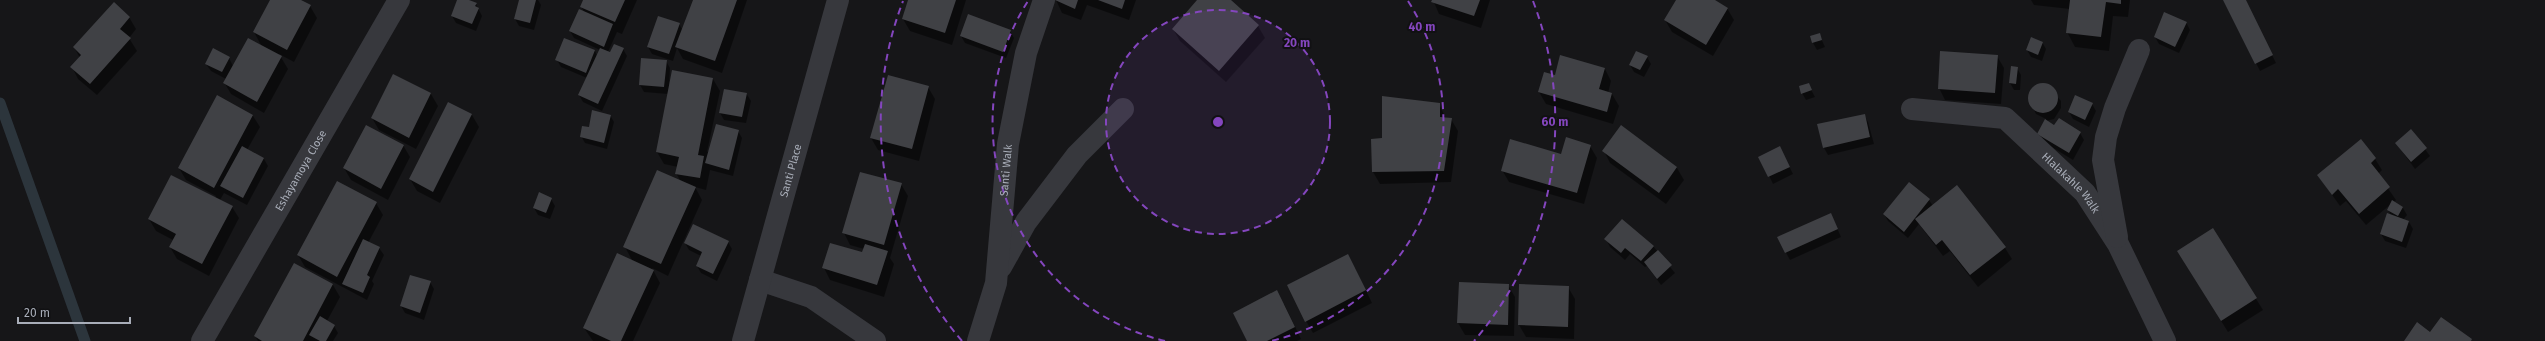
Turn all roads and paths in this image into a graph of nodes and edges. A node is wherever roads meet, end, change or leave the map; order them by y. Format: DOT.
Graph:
graph roads {
  1 [pos="399,0"];
  2 [pos="838,0"];
  3 [pos="1044,0"];
  4 [pos="2139,50"];
  5 [pos="1123,109"];
  6 [pos="1912,109"];
  7 [pos="2118,244"];
  8 [pos="998,274"];
  9 [pos="760,280"];
  10 [pos="202,341"];
  11 [pos="743,341"];
  12 [pos="875,341"];
  13 [pos="978,341"];
  14 [pos="2164,341"];
  1 -- 10 [label="street, Eshayamoya Close"];
  2 -- 9 [label="street, Santi Place"];
  3 -- 8 [label="street, Santi Walk"];
  4 -- 7 [label="street"];
  5 -- 8 [label="street"];
  6 -- 7 [label="street, Hlalakahle Walk"];
  7 -- 14 [label="street, Hlalakahle Walk"];
  8 -- 13 [label="street, Santi Walk"];
  9 -- 11 [label="street, Santi Place"];
  9 -- 12 [label="street"];
}
